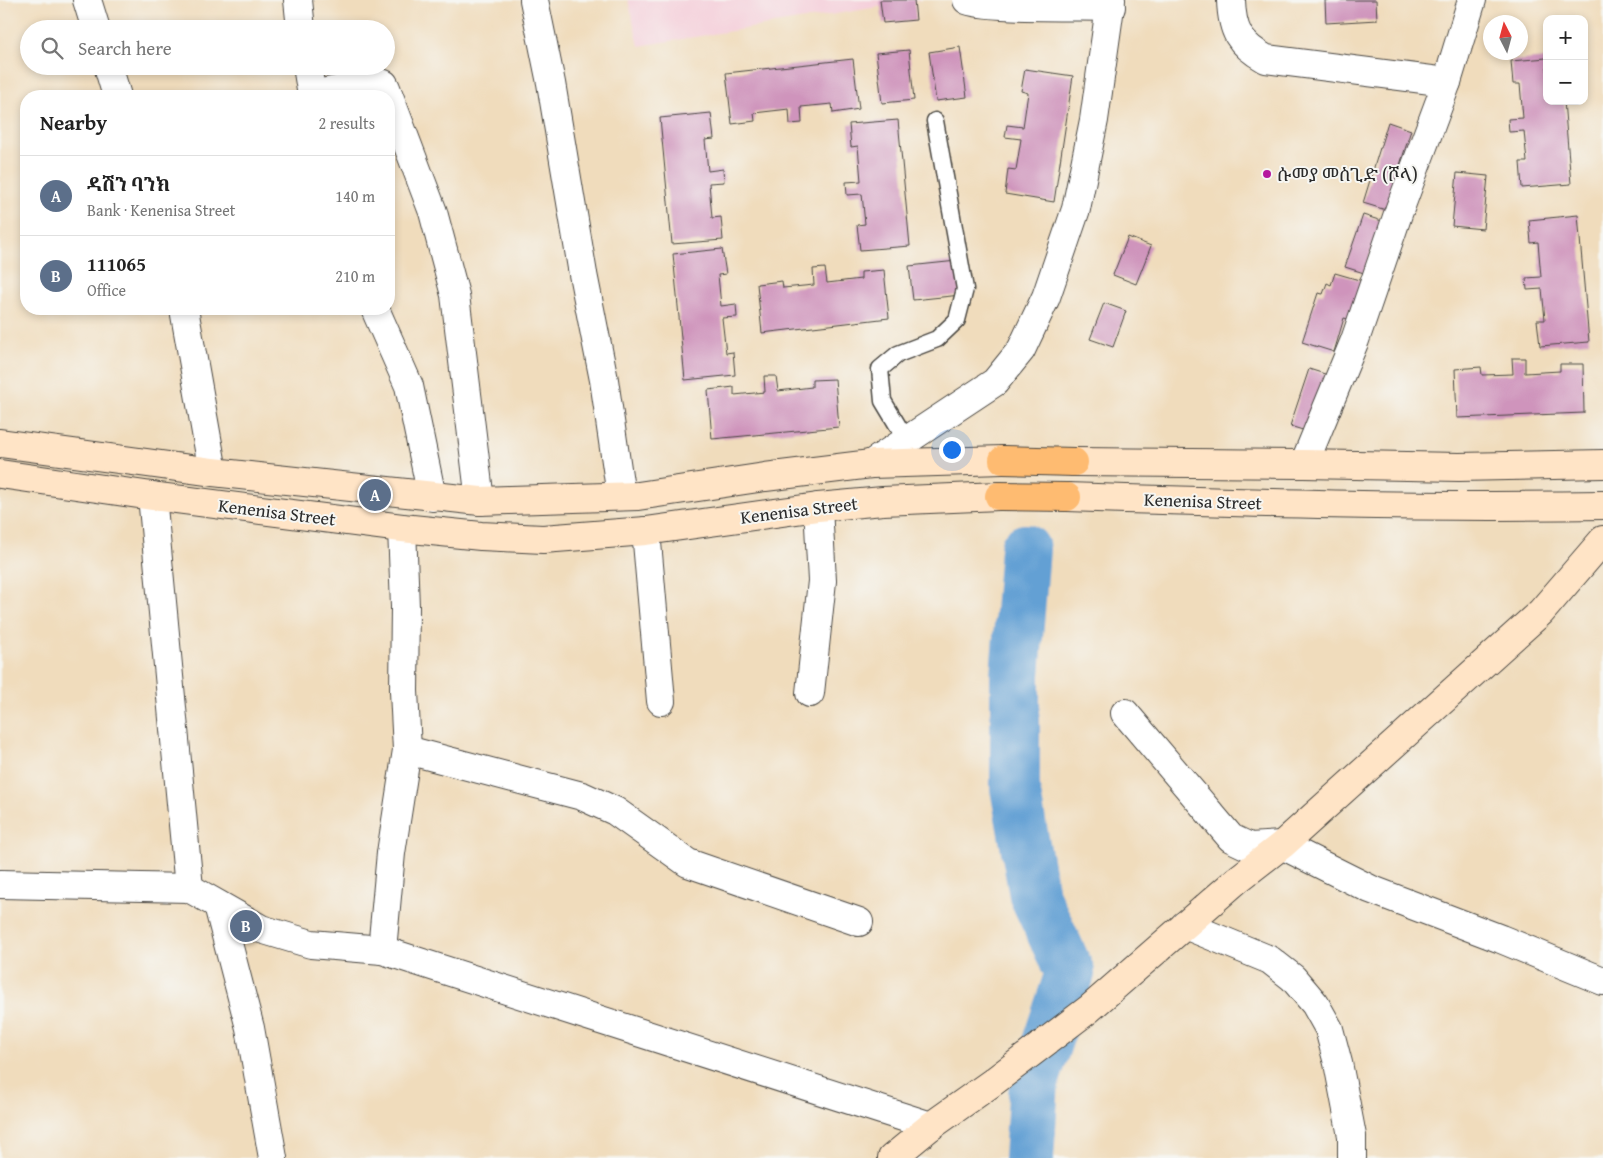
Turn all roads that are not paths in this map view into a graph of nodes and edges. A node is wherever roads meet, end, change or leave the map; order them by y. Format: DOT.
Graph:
graph roads {
  1 [pos="87,0"];
  2 [pos="298,0"];
  3 [pos="534,0"];
  4 [pos="967,0"];
  5 [pos="1231,0"];
  6 [pos="1472,0"];
  7 [pos="1111,3"];
  8 [pos="93,20"];
  9 [pos="300,20"];
  10 [pos="111,75"];
  11 [pos="308,75"];
  12 [pos="1447,82"];
  13 [pos="116,90"];
  14 [pos="311,90"];
  15 [pos="340,90"];
  16 [pos="387,90"];
  17 [pos="395,112"];
  18 [pos="935,121"];
  19 [pos="185,315"];
  20 [pos="378,315"];
  21 [pos="907,440"];
  22 [pos="0,443"];
  23 [pos="871,464"];
  24 [pos="1304,464"];
  25 [pos="1603,464"];
  26 [pos="213,472"];
  27 [pos="0,474"];
  28 [pos="152,496"];
  29 [pos="621,496"];
  30 [pos="432,497"];
  31 [pos="480,501"];
  32 [pos="1603,505"];
  33 [pos="818,507"];
  34 [pos="402,528"];
  35 [pos="646,531"];
  36 [pos="1603,540"];
  37 [pos="810,693"];
  38 [pos="661,701"];
  39 [pos="1126,713"];
  40 [pos="407,750"];
  41 [pos="1282,845"];
  42 [pos="0,884"];
  43 [pos="189,888"];
  44 [pos="218,905"];
  45 [pos="858,922"];
  46 [pos="1185,925"];
  47 [pos="382,950"];
  48 [pos="1603,981"];
  49 [pos="931,1126"];
  50 [pos="273,1158"];
  51 [pos="892,1158"];
  52 [pos="1352,1158"];
  1 -- 8 [label="street"];
  2 -- 9 [label="street"];
  3 -- 29 [label="street"];
  4 -- 7 [label="street"];
  5 -- 12 [label="street"];
  6 -- 12 [label="street"];
  7 -- 21 [label="street"];
  10 -- 13 [label="street"];
  11 -- 14 [label="street"];
  12 -- 24 [label="street"];
  15 -- 16 [label="street"];
  17 -- 31 [label="street"];
  18 -- 21 [label="lane"];
  19 -- 26 [label="street"];
  20 -- 30 [label="street"];
  21 -- 23 [label="street"];
  22 -- 26 [label="main road, Kenenisa Street"];
  23 -- 24 [label="main road, Kenenisa Street"];
  23 -- 29 [label="main road, Kenenisa Street"];
  24 -- 25 [label="main road, Kenenisa Street"];
  26 -- 30 [label="main road, Kenenisa Street"];
  27 -- 28 [label="main road, Kenenisa Street"];
  28 -- 34 [label="main road, Kenenisa Street"];
  28 -- 43 [label="street"];
  29 -- 31 [label="main road, Kenenisa Street"];
  30 -- 31 [label="main road, Kenenisa Street"];
  32 -- 33 [label="main road, Kenenisa Street"];
  33 -- 35 [label="main road, Kenenisa Street"];
  33 -- 37 [label="street"];
  34 -- 35 [label="main road, Kenenisa Street"];
  34 -- 40 [label="street"];
  35 -- 38 [label="street"];
  36 -- 41 [label="main road"];
  39 -- 41 [label="street"];
  40 -- 45 [label="street"];
  40 -- 47 [label="street"];
  41 -- 46 [label="main road"];
  41 -- 48 [label="street"];
  42 -- 43 [label="street"];
  43 -- 44 [label="street"];
  44 -- 47 [label="street"];
  44 -- 50 [label="street"];
  46 -- 49 [label="main road"];
  46 -- 52 [label="street"];
  47 -- 49 [label="street"];
  49 -- 51 [label="main road"];
}
